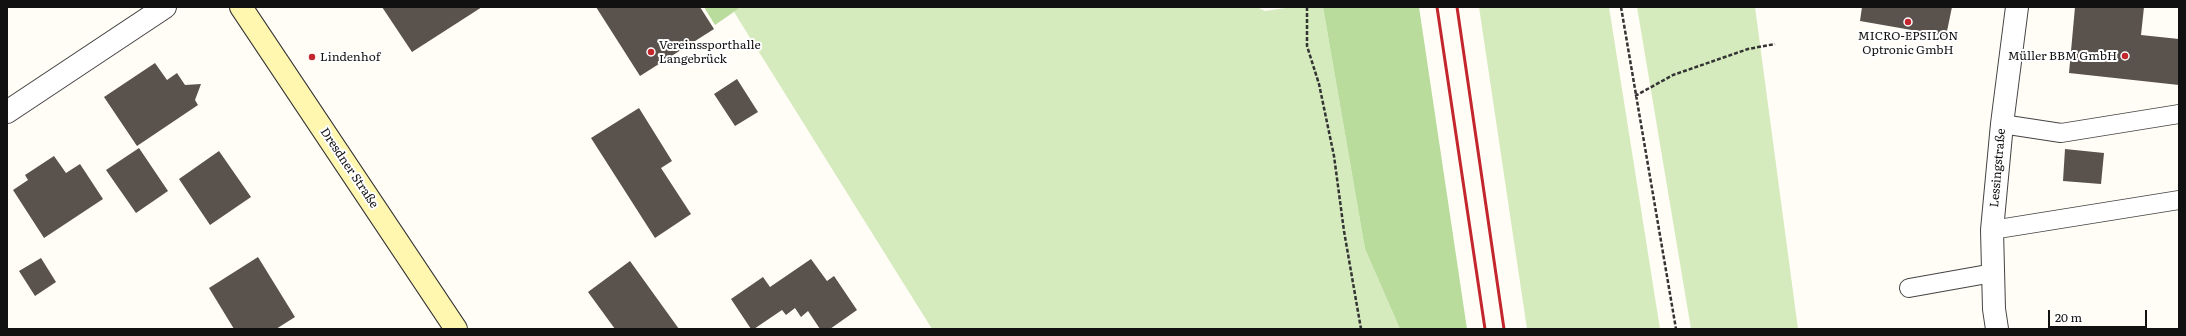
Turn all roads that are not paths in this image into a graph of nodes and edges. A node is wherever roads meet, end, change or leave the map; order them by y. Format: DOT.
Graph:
graph roads {
  1 [pos="165,7"];
  2 [pos="241,7"];
  3 [pos="2017,7"];
  4 [pos="7,112"];
  5 [pos="2179,114"];
  6 [pos="2002,124"];
  7 [pos="2179,200"];
  8 [pos="1992,230"];
  9 [pos="1993,273"];
  10 [pos="1909,288"];
  11 [pos="456,329"];
  12 [pos="1997,329"];
  1 -- 4 [label="street"];
  2 -- 11 [label="main road, Dresdner Straße"];
  3 -- 6 [label="street, Lessingstraße"];
  5 -- 6 [label="lane"];
  6 -- 8 [label="street, Lessingstraße"];
  7 -- 8 [label="lane"];
  8 -- 9 [label="street, Lessingstraße"];
  9 -- 10 [label="lane"];
  9 -- 12 [label="street, Lessingstraße"];
}
